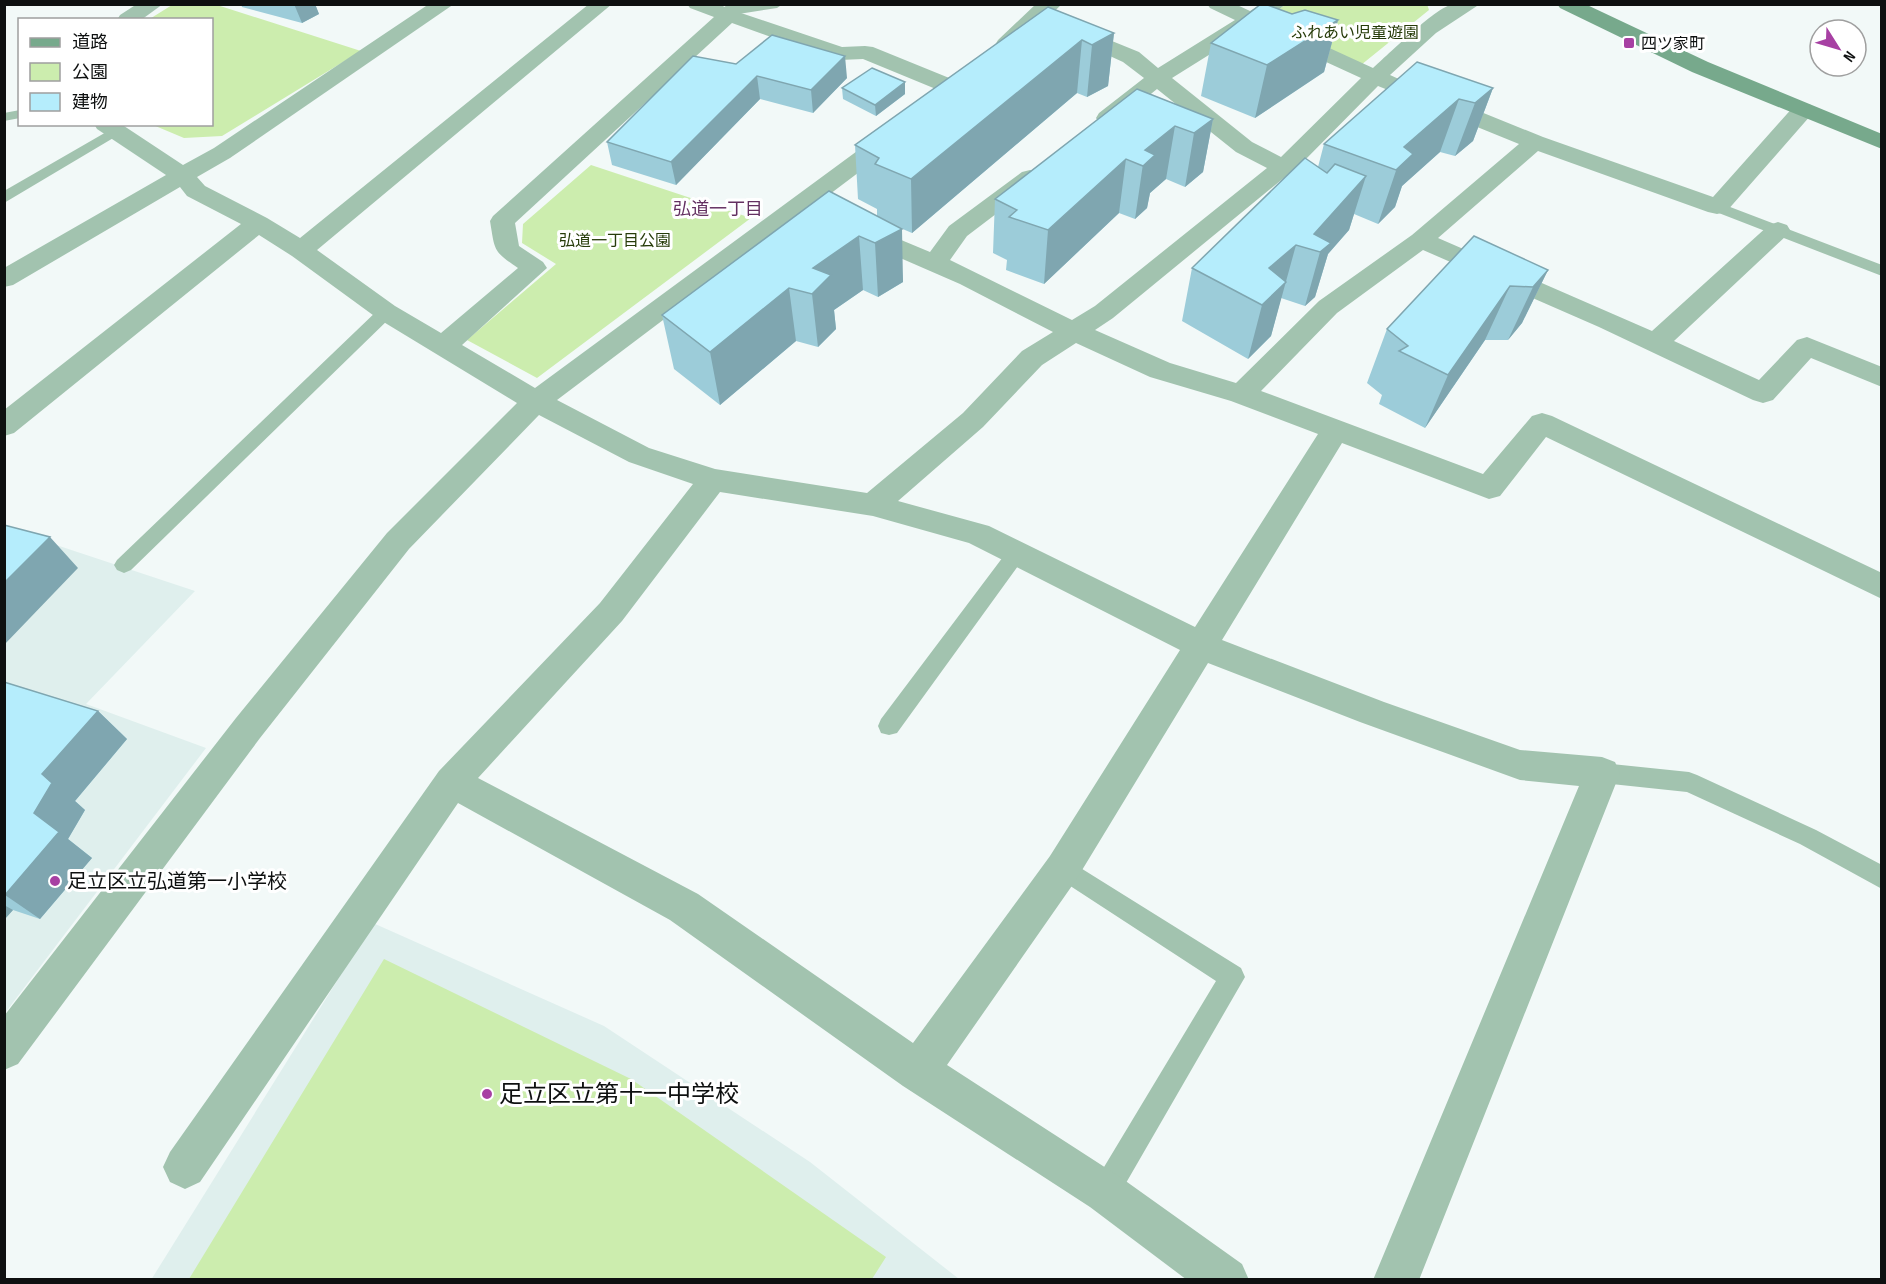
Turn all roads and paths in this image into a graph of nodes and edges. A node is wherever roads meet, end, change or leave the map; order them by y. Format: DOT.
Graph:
graph roads {
  1 [pos="153,4"];
  2 [pos="444,4"];
  3 [pos="697,4"];
  4 [pos="777,4"];
  5 [pos="1217,4"];
  6 [pos="1276,4"];
  7 [pos="1567,4"];
  8 [pos="593,6"];
  9 [pos="1455,7"];
  10 [pos="1042,8"];
  11 [pos="733,10"];
  12 [pos="122,16"];
  13 [pos="1250,20"];
  14 [pos="974,75"];
  15 [pos="1157,78"];
  16 [pos="1374,78"];
  17 [pos="1803,110"];
  18 [pos="110,128"];
  19 [pos="1087,133"];
  20 [pos="1535,142"];
  21 [pos="1881,142"];
  22 [pos="1050,161"];
  23 [pos="1281,166"];
  24 [pos="182,175"];
  25 [pos="4,198"];
  26 [pos="801,206"];
  27 [pos="1717,207"];
  28 [pos="258,223"];
  29 [pos="1779,230"];
  30 [pos="1421,240"];
  31 [pos="301,250"];
  32 [pos="935,264"];
  33 [pos="1881,271"];
  34 [pos="4,279"];
  35 [pos="386,312"];
  36 [pos="1073,330"];
  37 [pos="1655,343"];
  38 [pos="443,346"];
  39 [pos="1881,378"];
  40 [pos="1241,394"];
  41 [pos="536,401"];
  42 [pos="4,426"];
  43 [pos="1335,430"];
  44 [pos="713,480"];
  45 [pos="873,505"];
  46 [pos="1016,554"];
  47 [pos="124,565"];
  48 [pos="1881,587"];
  49 [pos="1202,646"];
  50 [pos="889,726"];
  51 [pos="1602,773"];
  52 [pos="452,782"];
  53 [pos="1063,867"];
  54 [pos="1881,878"];
  55 [pos="4,1050"];
  56 [pos="918,1071"];
  57 [pos="185,1167"];
  58 [pos="1105,1192"];
  59 [pos="1226,1280"];
  60 [pos="1396,1280"];
  1 -- 12 [label="street"];
  2 -- 24 [label="street"];
  3 -- 11 [label="street"];
  4 -- 11 [label="lane"];
  5 -- 13 [label="street"];
  6 -- 13 [label="street"];
  7 -- 17 [label="street"];
  8 -- 31 [label="street"];
  9 -- 16 [label="street"];
  10 -- 14 [label="street"];
  10 -- 15 [label="street"];
  11 -- 14 [label="street"];
  11 -- 38 [label="street"];
  13 -- 15 [label="street"];
  13 -- 16 [label="street"];
  14 -- 26 [label="street"];
  15 -- 19 [label="street"];
  15 -- 23 [label="street"];
  16 -- 20 [label="street"];
  16 -- 23 [label="street"];
  17 -- 21 [label="street"];
  17 -- 27 [label="street"];
  18 -- 24 [label="street"];
  18 -- 25 [label="lane"];
  20 -- 27 [label="street"];
  20 -- 30 [label="street"];
  22 -- 32 [label="street"];
  23 -- 36 [label="street"];
  24 -- 28 [label="street"];
  24 -- 34 [label="street"];
  26 -- 32 [label="street"];
  26 -- 41 [label="street"];
  27 -- 29 [label="lane"];
  28 -- 31 [label="street"];
  28 -- 42 [label="street"];
  29 -- 33 [label="lane"];
  29 -- 37 [label="street"];
  30 -- 37 [label="street"];
  30 -- 40 [label="street"];
  31 -- 35 [label="street"];
  32 -- 36 [label="street"];
  35 -- 38 [label="street"];
  35 -- 47 [label="lane"];
  36 -- 40 [label="street"];
  36 -- 45 [label="street"];
  37 -- 39 [label="street"];
  38 -- 41 [label="street"];
  40 -- 43 [label="street"];
  41 -- 44 [label="street"];
  41 -- 55 [label="street"];
  43 -- 48 [label="street"];
  43 -- 49 [label="street"];
  44 -- 45 [label="street"];
  44 -- 52 [label="street"];
  45 -- 46 [label="street"];
  46 -- 49 [label="street"];
  46 -- 50 [label="lane"];
  49 -- 51 [label="street"];
  49 -- 53 [label="street"];
  51 -- 54 [label="lane"];
  51 -- 60 [label="street"];
  52 -- 56 [label="street"];
  52 -- 57 [label="street"];
  53 -- 56 [label="street"];
  53 -- 58 [label="lane"];
  56 -- 58 [label="street"];
  58 -- 59 [label="street"];
}
